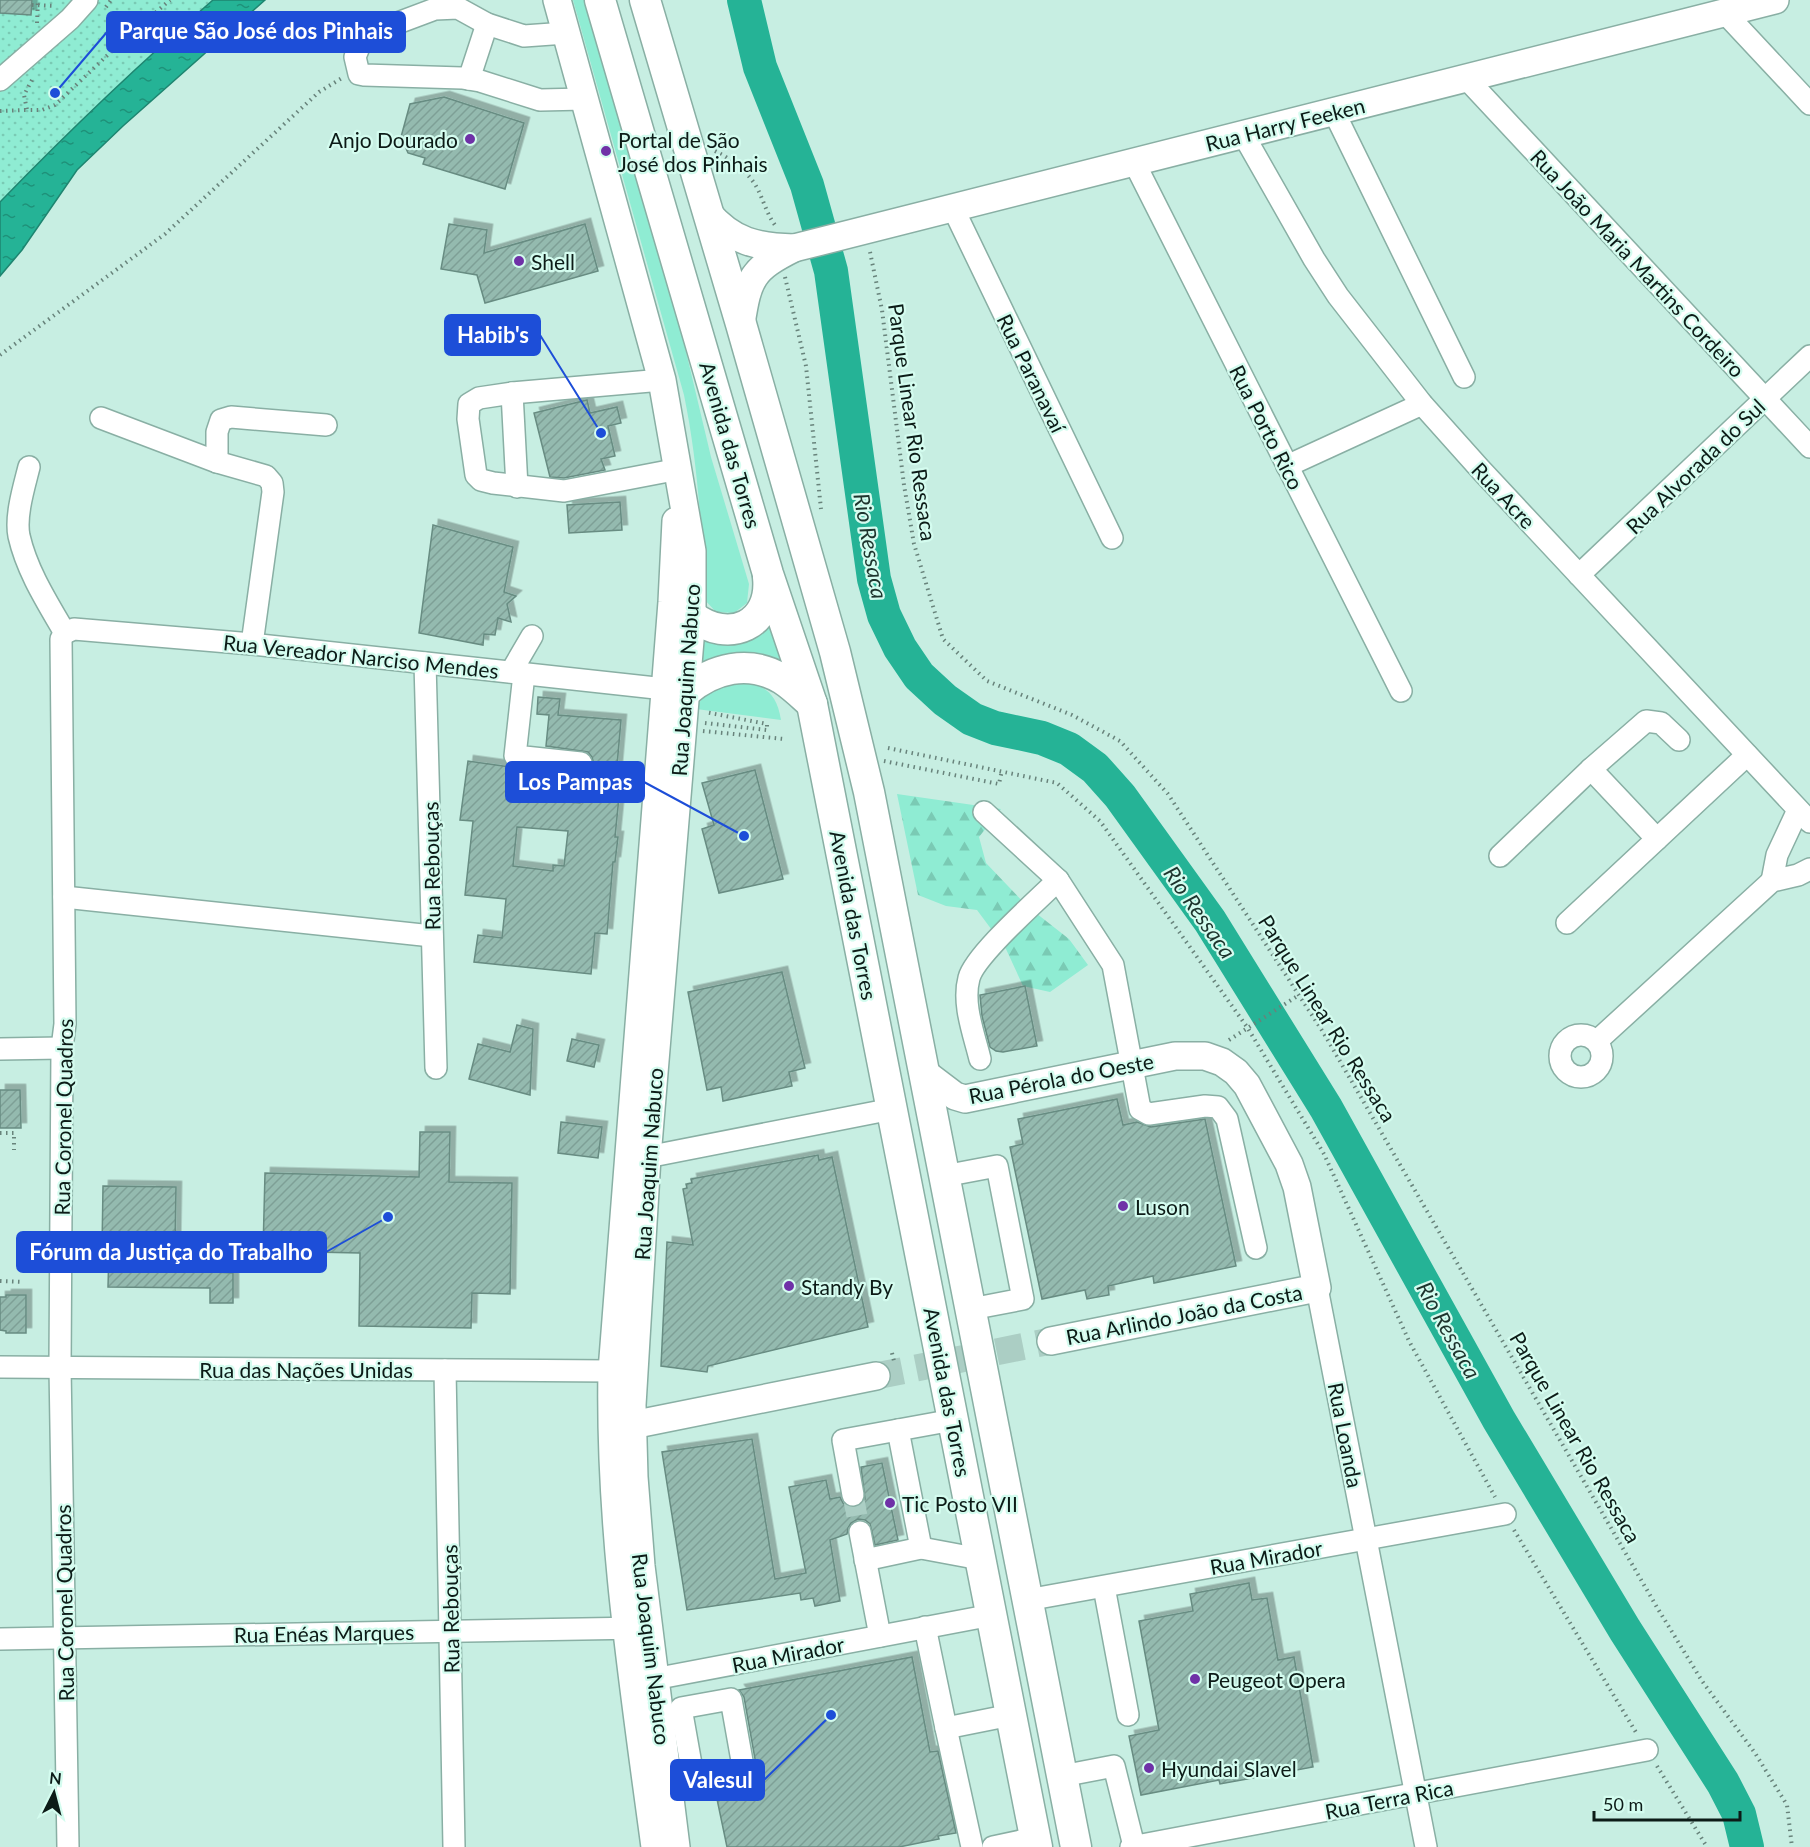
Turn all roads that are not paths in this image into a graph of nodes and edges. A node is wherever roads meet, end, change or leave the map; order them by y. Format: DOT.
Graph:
graph roads {
  1 [pos="557,0"];
  2 [pos="600,0"];
  3 [pos="645,0"];
  4 [pos="1775,0"];
  5 [pos="94,6"];
  6 [pos="1725,13"];
  7 [pos="487,24"];
  8 [pos="566,33"];
  9 [pos="1466,78"];
  10 [pos="469,79"];
  11 [pos="0,80"];
  12 [pos="585,99"];
  13 [pos="1810,104"];
  14 [pos="1334,111"];
  15 [pos="1243,134"];
  16 [pos="1134,162"];
  17 [pos="953,208"];
  18 [pos="708,213"];
  19 [pos="789,248"];
  20 [pos="741,324"];
  21 [pos="1810,356"];
  22 [pos="1464,377"];
  23 [pos="662,380"];
  24 [pos="512,393"];
  25 [pos="1765,399"];
  26 [pos="1422,404"];
  27 [pos="101,418"];
  28 [pos="326,424"];
  29 [pos="1810,447"];
  30 [pos="217,462"];
  31 [pos="1287,466"];
  32 [pos="29,467"];
  33 [pos="679,475"];
  34 [pos="517,487"];
  35 [pos="1112,538"];
  36 [pos="768,574"];
  37 [pos="1579,575"];
  38 [pos="681,615"];
  39 [pos="63,636"];
  40 [pos="532,636"];
  41 [pos="252,644"];
  42 [pos="425,663"];
  43 [pos="517,673"];
  44 [pos="1401,691"];
  45 [pos="682,697"];
  46 [pos="812,704"];
  47 [pos="1679,740"];
  48 [pos="1747,755"];
  49 [pos="581,763"];
  50 [pos="1591,769"];
  51 [pos="984,812"];
  52 [pos="1804,816"];
  53 [pos="1657,839"];
  54 [pos="1500,856"];
  55 [pos="1810,869"];
  56 [pos="1058,880"];
  57 [pos="1772,881"];
  58 [pos="64,897"];
  59 [pos="1567,923"];
  60 [pos="432,936"];
  61 [pos="1597,1041"];
  62 [pos="62,1048"];
  63 [pos="0,1049"];
  64 [pos="1205,1056"];
  65 [pos="980,1059"];
  66 [pos="1131,1065"];
  67 [pos="436,1068"];
  68 [pos="926,1074"];
  69 [pos="892,1109"];
  70 [pos="647,1157"];
  71 [pos="944,1176"];
  72 [pos="1256,1248"];
  73 [pos="1317,1288"];
  74 [pos="971,1309"];
  75 [pos="1051,1341"];
  76 [pos="0,1367"];
  77 [pos="60,1367"];
  78 [pos="445,1370"];
  79 [pos="623,1371"];
  80 [pos="876,1376"];
  81 [pos="953,1420"];
  82 [pos="632,1425"];
  83 [pos="898,1430"];
  84 [pos="853,1495"];
  85 [pos="1505,1514"];
  86 [pos="860,1532"];
  87 [pos="1366,1539"];
  88 [pos="921,1548"];
  89 [pos="980,1559"];
  90 [pos="865,1560"];
  91 [pos="1104,1587"];
  92 [pos="1027,1600"];
  93 [pos="992,1615"];
  94 [pos="926,1628"];
  95 [pos="637,1629"];
  96 [pos="450,1631"];
  97 [pos="880,1636"];
  98 [pos="64,1638"];
  99 [pos="0,1639"];
  100 [pos="654,1679"];
  101 [pos="1011,1715"];
  102 [pos="1128,1715"];
  103 [pos="946,1728"];
  104 [pos="1647,1750"];
  105 [pos="1062,1776"];
  106 [pos="1416,1794"];
  107 [pos="1036,1842"];
  108 [pos="68,1847"];
  109 [pos="454,1847"];
  110 [pos="655,1847"];
  111 [pos="676,1847"];
  112 [pos="972,1847"];
  113 [pos="993,1847"];
  114 [pos="1076,1847"];
  115 [pos="1132,1847"];
  116 [pos="1426,1847"];
  1 -- 8 [label="main road, Rua Joaquim Nabuco"];
  2 -- 36 [label="highway, Avenida das Torres"];
  3 -- 18 [label="highway, Avenida das Torres"];
  4 -- 6 [label="main road, Rua Harry Feeken"];
  5 -- 11 [label="street"];
  6 -- 9 [label="main road, Rua Harry Feeken"];
  6 -- 13 [label="street"];
  7 -- 8 [label="street"];
  7 -- 10 [label="street"];
  7 -- 10 [label="street"];
  8 -- 12 [label="main road, Rua Joaquim Nabuco"];
  9 -- 14 [label="main road, Rua Harry Feeken"];
  9 -- 25 [label="street, Rua João Maria Martins Cordeiro"];
  10 -- 12 [label="street"];
  12 -- 23 [label="main road, Rua Joaquim Nabuco"];
  14 -- 15 [label="main road, Rua Harry Feeken"];
  14 -- 22 [label="street"];
  15 -- 16 [label="main road, Rua Harry Feeken"];
  15 -- 26 [label="street, Rua Acre"];
  16 -- 17 [label="main road, Rua Harry Feeken"];
  16 -- 31 [label="street, Rua Porto Rico"];
  17 -- 19 [label="main road, Rua Harry Feeken"];
  17 -- 35 [label="street, Rua Paranavaí"];
  18 -- 19 [label="main road, Rua Harry Feeken"];
  18 -- 20 [label="highway, Avenida das Torres"];
  19 -- 20 [label="main road, Rua Harry Feeken"];
  20 -- 68 [label="highway, Avenida das Torres"];
  21 -- 25 [label="street, Rua Alvorada do Sul"];
  23 -- 24 [label="street"];
  23 -- 33 [label="main road, Rua Joaquim Nabuco"];
  24 -- 34 [label="street"];
  24 -- 34 [label="street"];
  25 -- 29 [label="street, Rua João Maria Martins Cordeiro"];
  25 -- 37 [label="street, Rua Alvorada do Sul"];
  26 -- 31 [label="street"];
  26 -- 37 [label="street, Rua Acre"];
  27 -- 30 [label="street"];
  28 -- 30 [label="street"];
  30 -- 41 [label="street"];
  31 -- 44 [label="street, Rua Porto Rico"];
  32 -- 39 [label="street"];
  33 -- 34 [label="street"];
  33 -- 38 [label="main road, Rua Joaquim Nabuco"];
  36 -- 38 [label="highway"];
  36 -- 46 [label="highway, Avenida das Torres"];
  37 -- 48 [label="street, Rua Acre"];
  38 -- 45 [label="main road, Rua Joaquim Nabuco"];
  39 -- 41 [label="street, Rua Vereador Narciso Mendes"];
  39 -- 58 [label="street, Rua Coronel Quadros"];
  40 -- 43 [label="street"];
  41 -- 42 [label="street, Rua Vereador Narciso Mendes"];
  42 -- 43 [label="street, Rua Vereador Narciso Mendes"];
  42 -- 60 [label="street, Rua Rebouças"];
  43 -- 45 [label="street, Rua Vereador Narciso Mendes"];
  43 -- 49 [label="street"];
  45 -- 46 [label="highway"];
  45 -- 70 [label="main road, Rua Joaquim Nabuco"];
  45 -- 79 [label="main road, Rua Joaquim Nabuco"];
  46 -- 69 [label="highway, Avenida das Torres"];
  47 -- 50 [label="street"];
  48 -- 52 [label="street, Rua Acre"];
  48 -- 53 [label="street"];
  50 -- 53 [label="street"];
  50 -- 54 [label="street"];
  51 -- 56 [label="street"];
  52 -- 57 [label="street"];
  53 -- 59 [label="street"];
  55 -- 57 [label="street"];
  56 -- 65 [label="street"];
  56 -- 66 [label="street"];
  57 -- 61 [label="street"];
  58 -- 60 [label="street"];
  58 -- 62 [label="street, Rua Coronel Quadros"];
  60 -- 67 [label="street, Rua Rebouças"];
  62 -- 63 [label="street"];
  62 -- 77 [label="street, Rua Coronel Quadros"];
  64 -- 66 [label="main road, Rua Pérola do Oeste"];
  64 -- 73 [label="main road, Rua Loanda"];
  66 -- 68 [label="main road, Rua Pérola do Oeste"];
  66 -- 72 [label="street"];
  68 -- 71 [label="highway, Avenida das Torres"];
  69 -- 70 [label="street"];
  69 -- 81 [label="highway, Avenida das Torres"];
  70 -- 79 [label="main road, Rua Joaquim Nabuco"];
  71 -- 74 [label="highway, Avenida das Torres"];
  71 -- 74 [label="street"];
  73 -- 75 [label="main road, Rua Arlindo João da Costa"];
  73 -- 87 [label="street, Rua Loanda"];
  74 -- 92 [label="highway, Avenida das Torres"];
  76 -- 77 [label="street, Rua das Nações Unidas"];
  77 -- 78 [label="street, Rua das Nações Unidas"];
  77 -- 98 [label="street, Rua Coronel Quadros"];
  78 -- 79 [label="street, Rua das Nações Unidas"];
  78 -- 96 [label="street, Rua Rebouças"];
  79 -- 82 [label="main road, Rua Joaquim Nabuco"];
  79 -- 95 [label="main road, Rua Joaquim Nabuco"];
  80 -- 82 [label="main road"];
  81 -- 83 [label="street"];
  81 -- 89 [label="highway, Avenida das Torres"];
  82 -- 95 [label="main road, Rua Joaquim Nabuco"];
  83 -- 84 [label="street"];
  83 -- 88 [label="street"];
  85 -- 87 [label="street, Rua Mirador"];
  86 -- 90 [label="street"];
  87 -- 91 [label="street, Rua Mirador"];
  87 -- 106 [label="street, Rua Loanda"];
  88 -- 89 [label="street"];
  88 -- 90 [label="street"];
  89 -- 93 [label="highway, Avenida das Torres"];
  90 -- 97 [label="street"];
  91 -- 92 [label="street, Rua Mirador"];
  91 -- 102 [label="street"];
  92 -- 105 [label="highway, Avenida das Torres"];
  93 -- 94 [label="street, Rua Mirador"];
  93 -- 101 [label="highway, Avenida das Torres"];
  94 -- 97 [label="street, Rua Mirador"];
  94 -- 103 [label="street"];
  95 -- 96 [label="street, Rua Enéas Marques"];
  95 -- 100 [label="main road, Rua Joaquim Nabuco"];
  95 -- 110 [label="main road, Rua Joaquim Nabuco"];
  96 -- 98 [label="street, Rua Enéas Marques"];
  96 -- 109 [label="street, Rua Rebouças"];
  97 -- 100 [label="street, Rua Mirador"];
  98 -- 99 [label="street, Rua Enéas Marques"];
  98 -- 108 [label="street, Rua Coronel Quadros"];
  100 -- 111 [label="main road, Rua Joaquim Nabuco"];
  101 -- 103 [label="street"];
  101 -- 107 [label="highway, Avenida das Torres"];
  103 -- 112 [label="street"];
  104 -- 106 [label="street, Rua Terra Rica"];
  105 -- 114 [label="highway, Avenida das Torres"];
  105 -- 115 [label="street"];
  106 -- 115 [label="street, Rua Terra Rica"];
  106 -- 116 [label="street, Rua Loanda"];
  107 -- 113 [label="street"];
}
